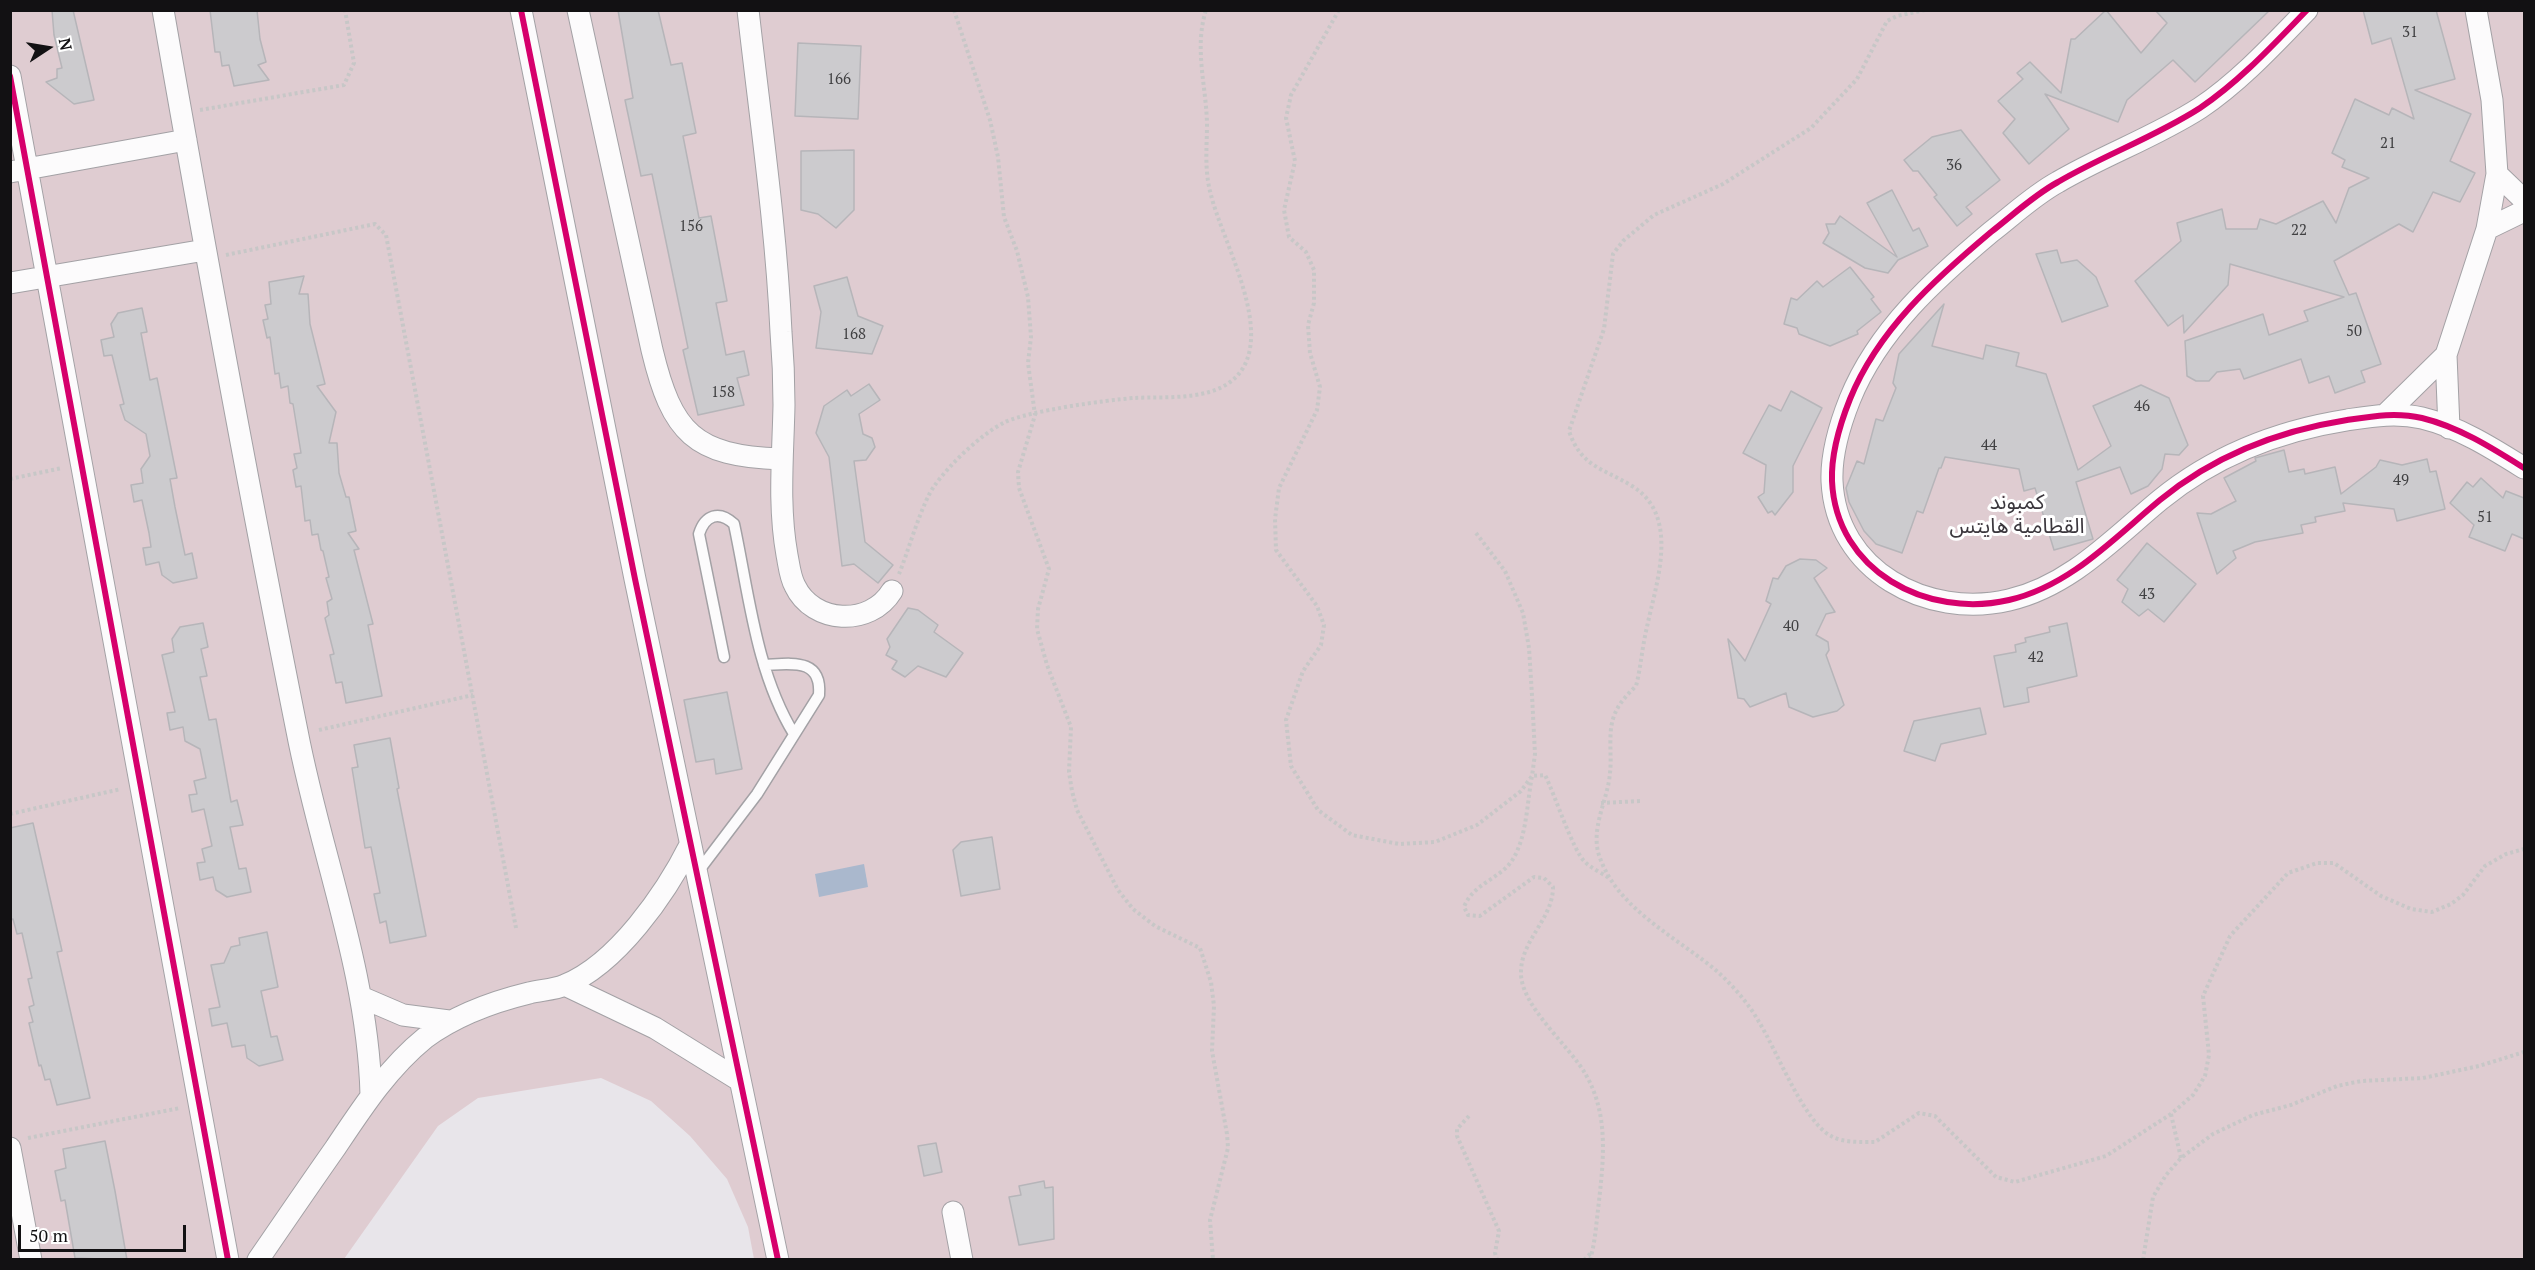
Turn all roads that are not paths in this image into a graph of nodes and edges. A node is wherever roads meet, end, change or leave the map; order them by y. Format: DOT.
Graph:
graph roads {
  1 [pos="163,10"];
  2 [pos="521,10"];
  3 [pos="578,10"];
  4 [pos="748,10"];
  5 [pos="2307,10"];
  6 [pos="2476,10"];
  7 [pos="10,76"];
  8 [pos="186,140"];
  9 [pos="20,171"];
  10 [pos="2497,174"];
  11 [pos="2524,200"];
  12 [pos="2524,211"];
  13 [pos="2487,229"];
  14 [pos="206,254"];
  15 [pos="48,276"];
  16 [pos="10,283"];
  17 [pos="2446,355"];
  18 [pos="2386,414"];
  19 [pos="2449,428"];
  20 [pos="781,459"];
  21 [pos="2524,468"];
  22 [pos="892,591"];
  23 [pos="724,657"];
  24 [pos="764,665"];
  25 [pos="794,734"];
  26 [pos="690,845"];
  27 [pos="697,874"];
  28 [pos="565,985"];
  29 [pos="361,998"];
  30 [pos="449,1022"];
  31 [pos="739,1080"];
  32 [pos="371,1095"];
  33 [pos="16,1144"];
  34 [pos="953,1212"];
  35 [pos="31,1260"];
  36 [pos="228,1260"];
  37 [pos="258,1260"];
  38 [pos="778,1260"];
  39 [pos="962,1260"];
  1 -- 8 [label="street"];
  2 -- 26 [label="street"];
  3 -- 20 [label="street"];
  4 -- 20 [label="street"];
  5 -- 18 [label="street"];
  6 -- 10 [label="street"];
  7 -- 9 [label="street"];
  8 -- 9 [label="street"];
  8 -- 14 [label="street"];
  9 -- 15 [label="street"];
  10 -- 11 [label="street"];
  10 -- 13 [label="street"];
  12 -- 13 [label="street"];
  13 -- 17 [label="street"];
  14 -- 15 [label="street"];
  14 -- 29 [label="street"];
  15 -- 16 [label="street"];
  15 -- 36 [label="street"];
  17 -- 18 [label="street"];
  17 -- 19 [label="street"];
  18 -- 19 [label="street"];
  19 -- 21 [label="street"];
  20 -- 22 [label="street"];
  23 -- 24 [label="lane"];
  24 -- 25 [label="lane"];
  24 -- 25 [label="lane"];
  25 -- 27 [label="lane"];
  26 -- 27 [label="street"];
  26 -- 28 [label="street"];
  27 -- 31 [label="street"];
  28 -- 30 [label="street"];
  28 -- 31 [label="street"];
  29 -- 30 [label="street"];
  29 -- 32 [label="street"];
  30 -- 32 [label="street"];
  31 -- 38 [label="street"];
  32 -- 37 [label="street"];
  33 -- 35 [label="street"];
  34 -- 39 [label="street"];
}
